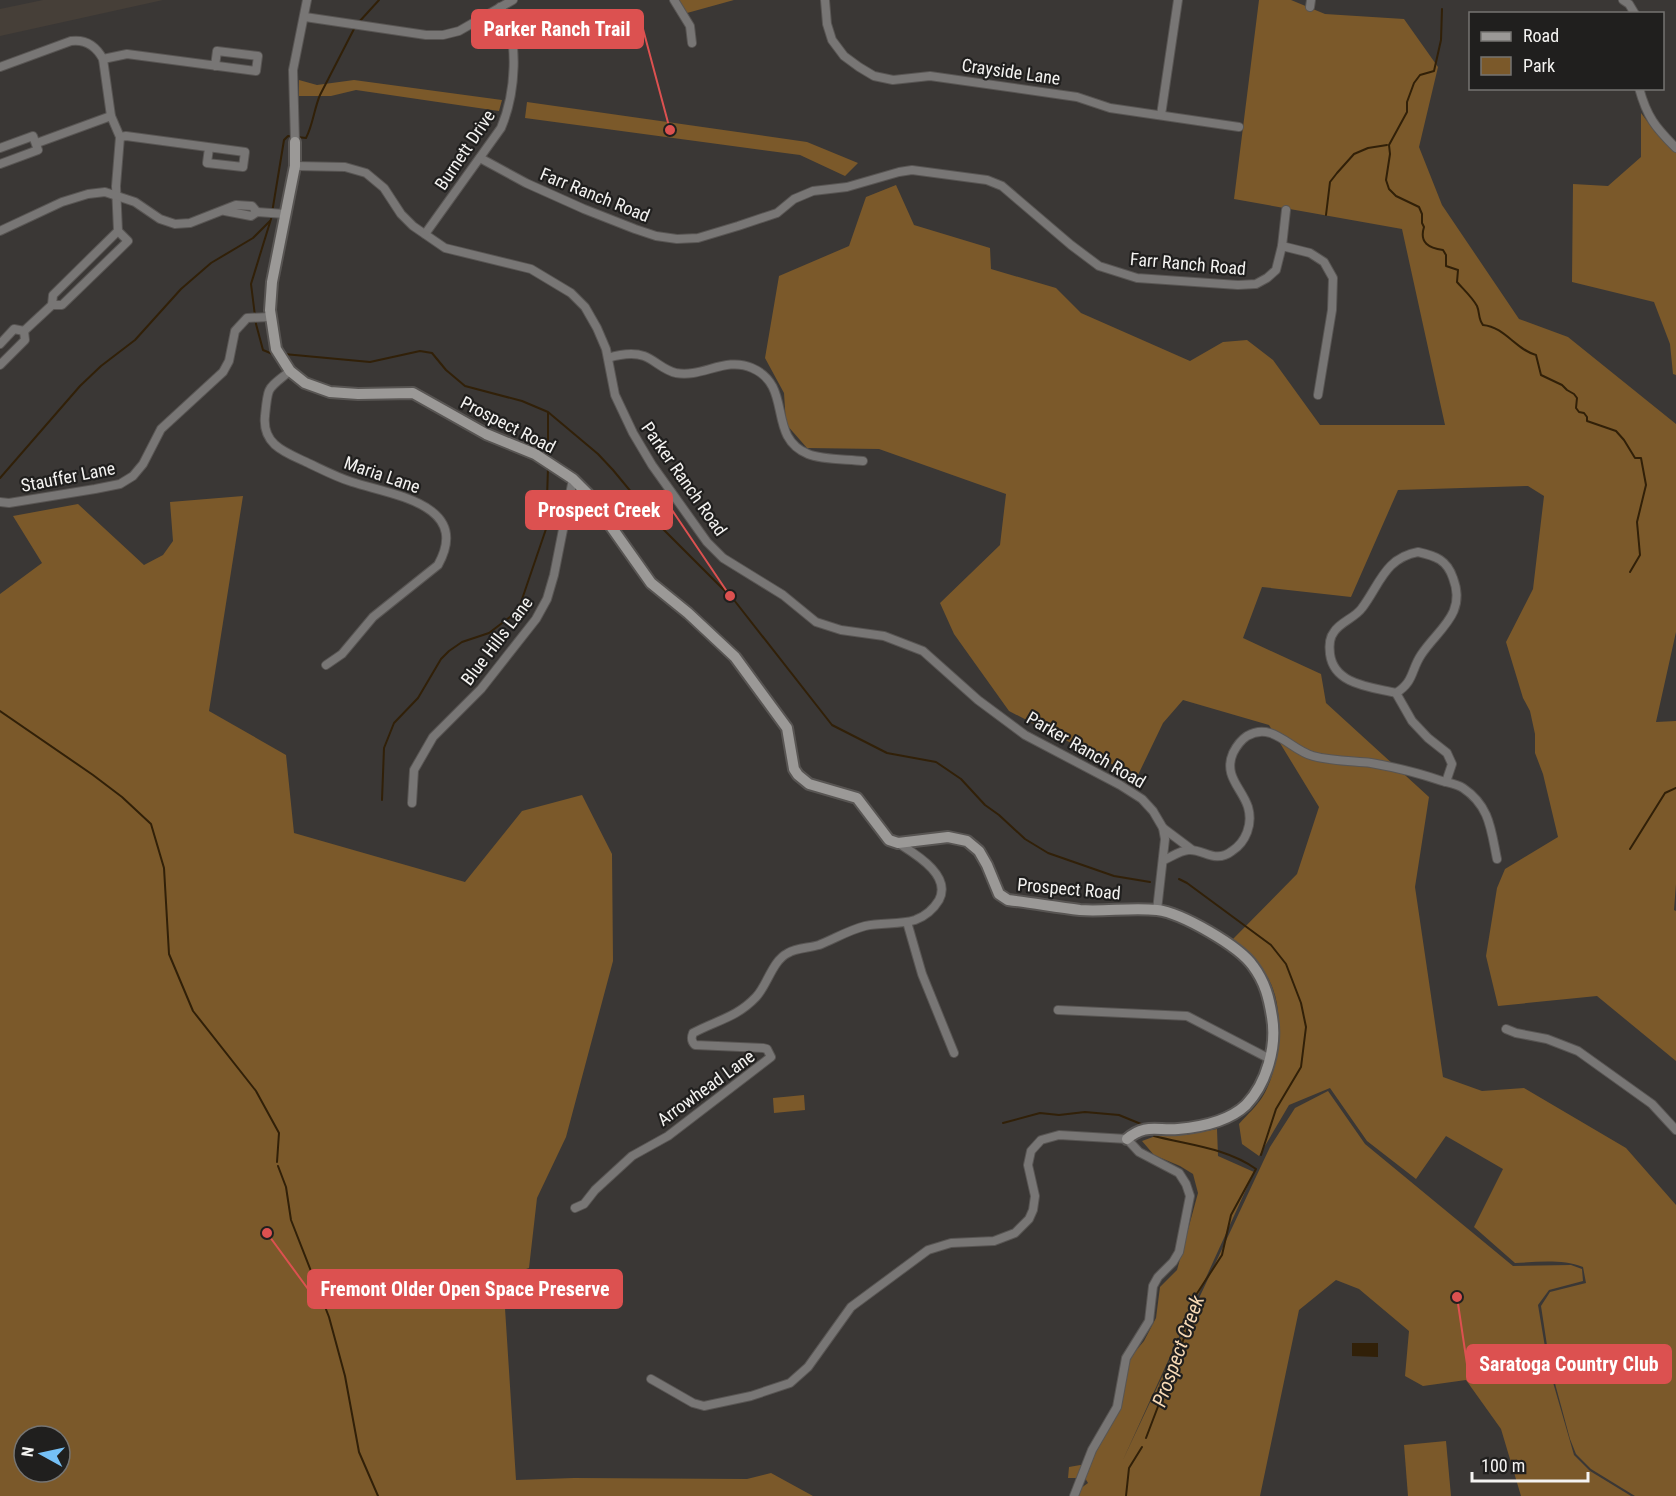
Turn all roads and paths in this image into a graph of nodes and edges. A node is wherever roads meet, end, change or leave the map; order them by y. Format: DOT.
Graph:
graph roads {
  1 [pos="307,0"];
  2 [pos="513,0"];
  3 [pos="674,0"];
  4 [pos="825,0"];
  5 [pos="1178,0"];
  6 [pos="1623,0"];
  7 [pos="500,7"];
  8 [pos="1634,12"];
  9 [pos="305,17"];
  10 [pos="692,43"];
  11 [pos="103,59"];
  12 [pos="215,66"];
  13 [pos="0,68"];
  14 [pos="0,76"];
  15 [pos="1640,90"];
  16 [pos="1161,115"];
  17 [pos="111,116"];
  18 [pos="1239,127"];
  19 [pos="120,137"];
  20 [pos="296,142"];
  21 [pos="37,143"];
  22 [pos="0,148"];
  23 [pos="209,148"];
  24 [pos="1676,148"];
  25 [pos="480,159"];
  26 [pos="0,164"];
  27 [pos="295,166"];
  28 [pos="117,196"];
  29 [pos="1287,210"];
  30 [pos="277,213"];
  31 [pos="0,231"];
  32 [pos="118,231"];
  33 [pos="425,234"];
  34 [pos="1282,246"];
  35 [pos="52,305"];
  36 [pos="262,317"];
  37 [pos="24,331"];
  38 [pos="0,344"];
  39 [pos="608,358"];
  40 [pos="0,365"];
  41 [pos="287,367"];
  42 [pos="1318,395"];
  43 [pos="863,460"];
  44 [pos="573,479"];
  45 [pos="0,502"];
  46 [pos="326,665"];
  47 [pos="1396,693"];
  48 [pos="1446,782"];
  49 [pos="412,803"];
  50 [pos="1163,828"];
  51 [pos="898,843"];
  52 [pos="1191,849"];
  53 [pos="1497,859"];
  54 [pos="1164,860"];
  55 [pos="1157,910"];
  56 [pos="907,922"];
  57 [pos="1058,1011"];
  58 [pos="1506,1029"];
  59 [pos="954,1053"];
  60 [pos="1270,1059"];
  61 [pos="1676,1130"];
  62 [pos="1127,1139"];
  63 [pos="575,1208"];
  64 [pos="651,1379"];
  65 [pos="1074,1496"];
  1 -- 9 [label="street, Prospect Road"];
  2 -- 7 [label="street"];
  3 -- 10 [label="street"];
  4 -- 16 [label="street, Crayside Lane"];
  5 -- 16 [label="street"];
  6 -- 8 [label="street"];
  7 -- 9 [label="street"];
  7 -- 25 [label="street, Burnett Drive"];
  9 -- 20 [label="street, Prospect Road"];
  11 -- 12 [label="street"];
  11 -- 13 [label="street"];
  11 -- 17 [label="street"];
  12 -- 12 [label="street"];
  13 -- 14 [label="street"];
  15 -- 24 [label="street"];
  16 -- 18 [label="street, Crayside Lane"];
  17 -- 19 [label="street"];
  17 -- 21 [label="street"];
  19 -- 23 [label="street"];
  19 -- 28 [label="street"];
  20 -- 27 [label="street, Prospect Road"];
  21 -- 22 [label="street"];
  21 -- 26 [label="street"];
  23 -- 23 [label="street"];
  25 -- 33 [label="street, Burnett Drive"];
  25 -- 34 [label="street, Farr Ranch Road"];
  27 -- 30 [label="street, Prospect Road"];
  27 -- 33 [label="street, Parker Ranch Road"];
  28 -- 30 [label="street"];
  28 -- 31 [label="street"];
  28 -- 32 [label="street"];
  29 -- 34 [label="street, Farr Ranch Road"];
  30 -- 36 [label="street, Prospect Road"];
  32 -- 35 [label="street"];
  32 -- 35 [label="street"];
  33 -- 39 [label="street, Parker Ranch Road"];
  34 -- 42 [label="street"];
  35 -- 37 [label="street"];
  36 -- 41 [label="street, Prospect Road"];
  36 -- 45 [label="street, Stauffer Lane"];
  37 -- 38 [label="street"];
  37 -- 40 [label="street"];
  39 -- 43 [label="street"];
  39 -- 50 [label="street, Parker Ranch Road"];
  41 -- 44 [label="street, Prospect Road"];
  41 -- 46 [label="street, Maria Lane"];
  44 -- 49 [label="street, Blue Hills Lane"];
  44 -- 51 [label="street, Prospect Road"];
  47 -- 47 [label="street"];
  47 -- 48 [label="street"];
  48 -- 52 [label="street"];
  48 -- 53 [label="street"];
  50 -- 52 [label="street, Parker Ranch Road"];
  50 -- 54 [label="street, Parker Ranch Road"];
  51 -- 55 [label="street, Prospect Road"];
  51 -- 56 [label="street, Arrowhead Lane"];
  52 -- 54 [label="street"];
  54 -- 55 [label="street, Parker Ranch Road"];
  55 -- 60 [label="street, Prospect Road"];
  56 -- 59 [label="street"];
  56 -- 63 [label="street, Arrowhead Lane"];
  57 -- 60 [label="street"];
  58 -- 61 [label="street"];
  60 -- 62 [label="street, Prospect Road"];
  62 -- 64 [label="street"];
  62 -- 65 [label="street"];
}
